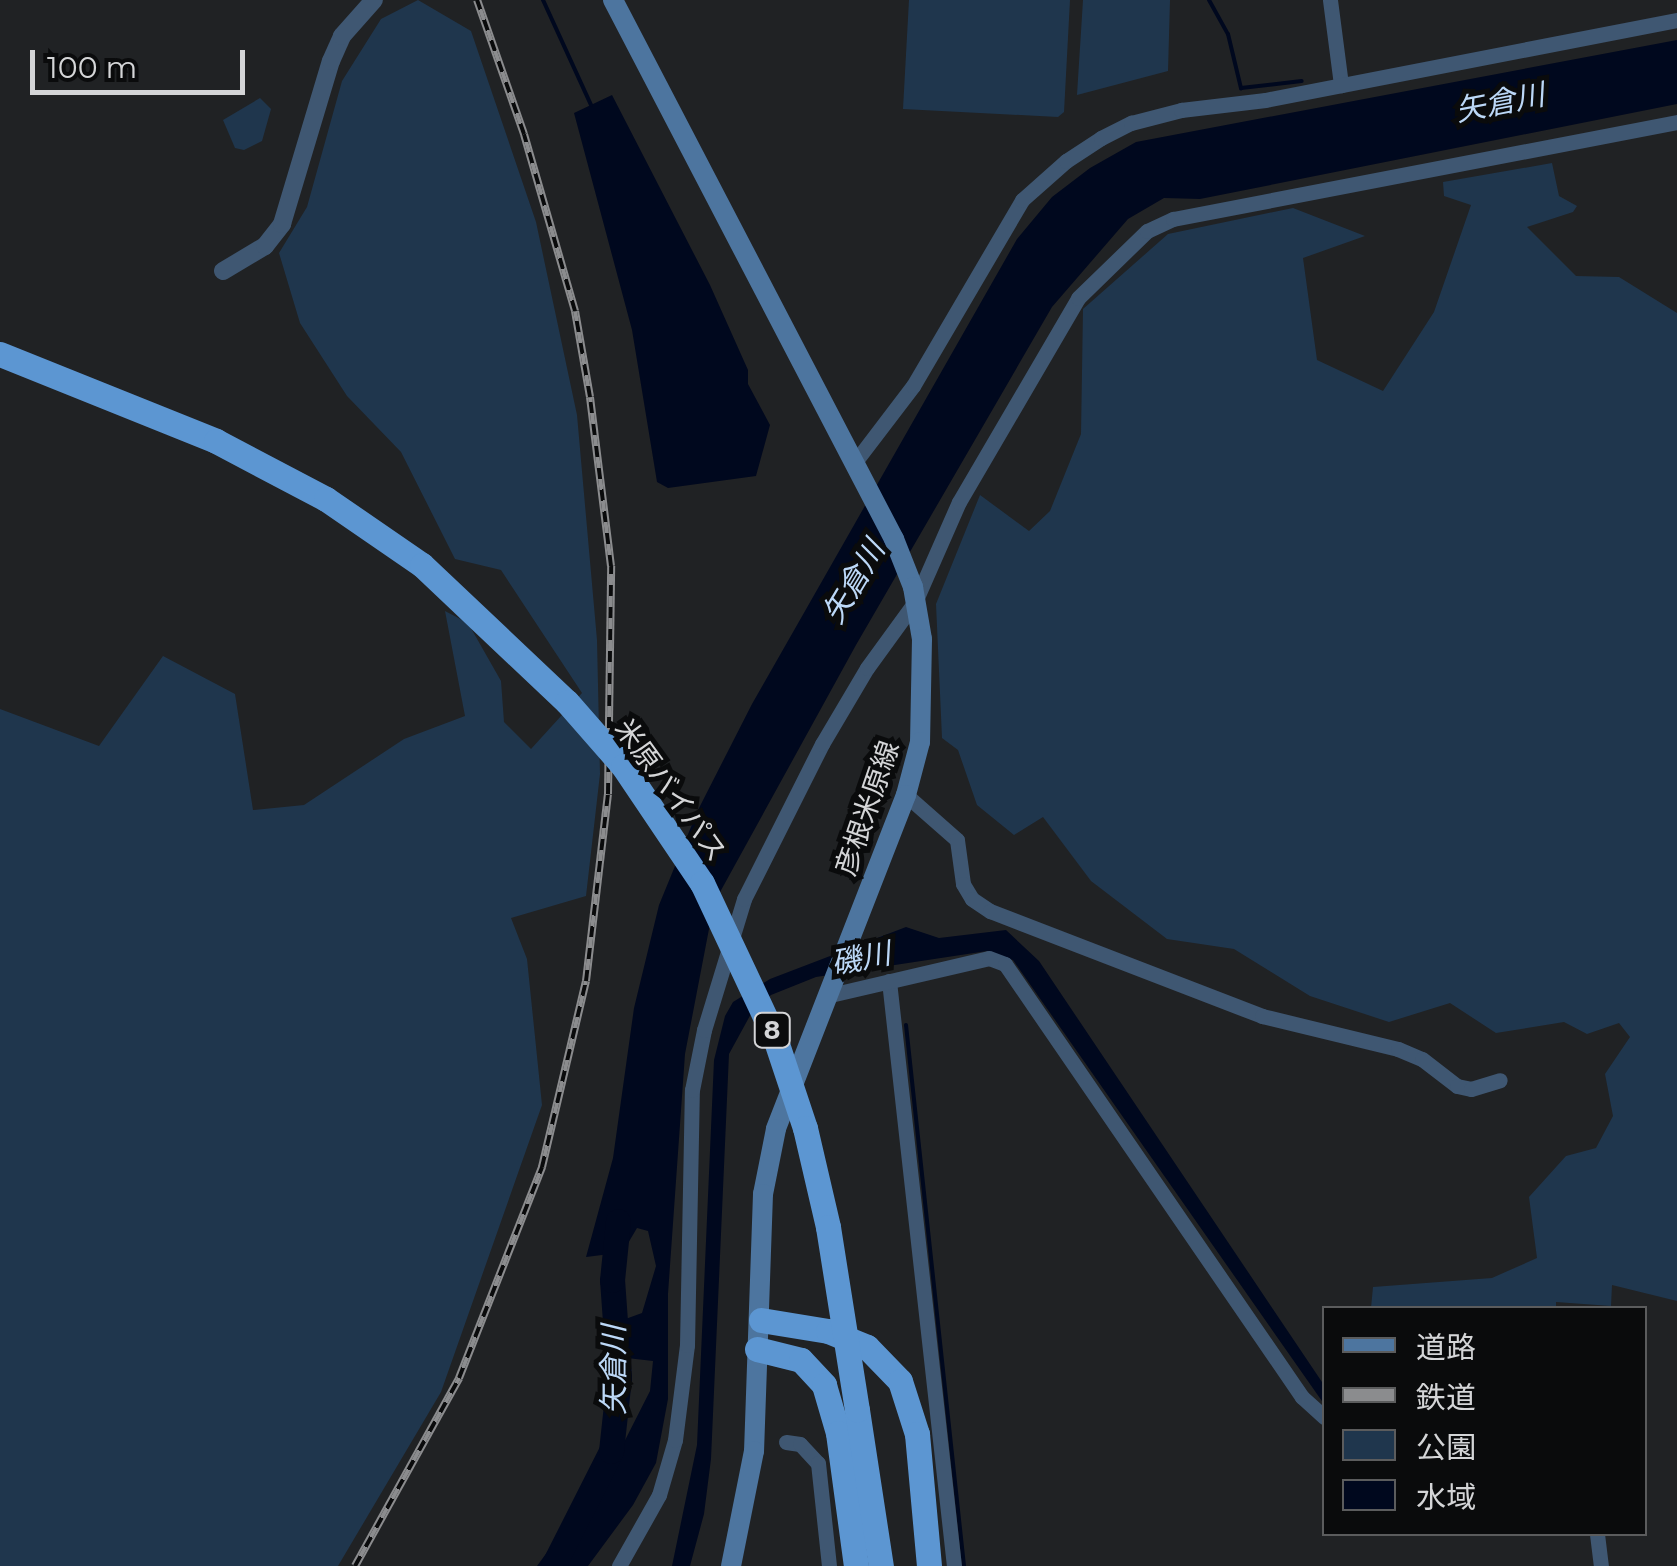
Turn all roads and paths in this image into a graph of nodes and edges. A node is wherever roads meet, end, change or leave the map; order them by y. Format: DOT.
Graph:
graph roads {
  1 [pos="374,0"];
  2 [pos="613,0"];
  3 [pos="1330,0"];
  4 [pos="1677,20"];
  5 [pos="1341,85"];
  6 [pos="1677,122"];
  7 [pos="223,270"];
  8 [pos="0,354"];
  9 [pos="859,469"];
  10 [pos="914,594"];
  11 [pos="906,796"];
  12 [pos="889,980"];
  13 [pos="829,990"];
  14 [pos="1500,1080"];
  15 [pos="761,1320"];
  16 [pos="758,1349"];
  17 [pos="1322,1415"];
  18 [pos="786,1442"];
  19 [pos="1596,1536"];
  20 [pos="619,1566"];
  21 [pos="730,1566"];
  22 [pos="828,1566"];
  23 [pos="856,1566"];
  24 [pos="882,1566"];
  25 [pos="929,1566"];
  26 [pos="954,1566"];
  27 [pos="1601,1566"];
  1 -- 7 [label="street"];
  2 -- 9 [label="main road, 彦根米原線"];
  3 -- 5 [label="street"];
  4 -- 5 [label="street"];
  5 -- 9 [label="street"];
  6 -- 10 [label="street"];
  8 -- 24 [label="highway, 米原バイパス / 8, bridge"];
  9 -- 10 [label="main road, 彦根米原線"];
  10 -- 11 [label="main road, 彦根米原線"];
  10 -- 20 [label="street"];
  11 -- 13 [label="main road, 彦根米原線"];
  11 -- 14 [label="street"];
  12 -- 13 [label="street"];
  12 -- 17 [label="street"];
  12 -- 26 [label="street"];
  13 -- 15 [label="main road, 彦根米原線"];
  15 -- 16 [label="main road, 彦根米原線"];
  15 -- 25 [label="highway"];
  16 -- 21 [label="main road, 彦根米原線"];
  16 -- 23 [label="highway"];
  18 -- 22 [label="street"];
  19 -- 27 [label="street"];
}
